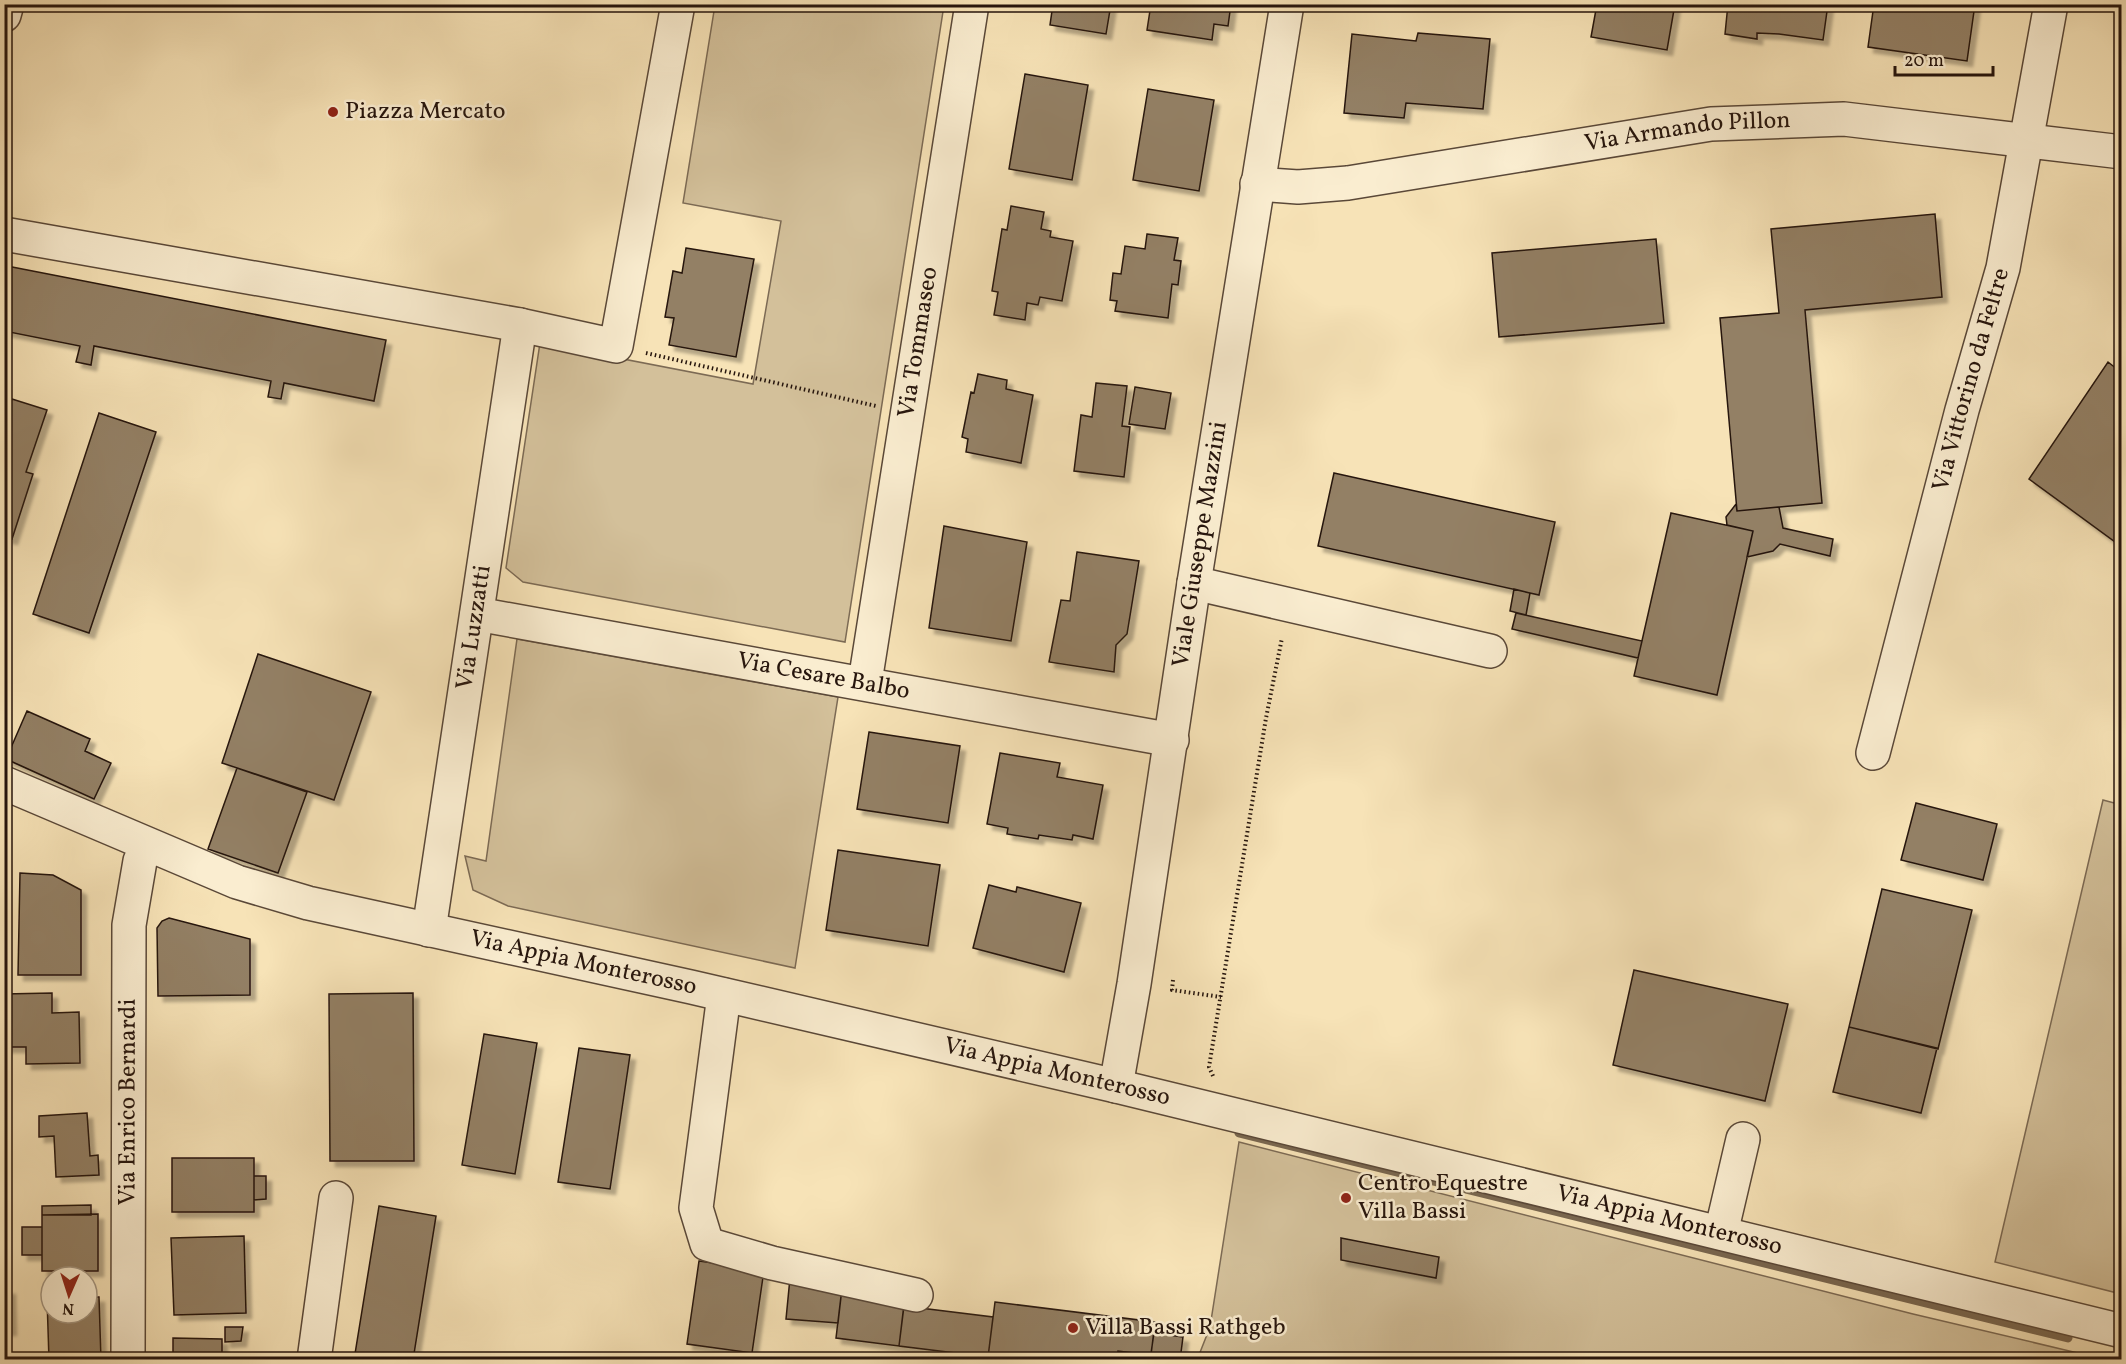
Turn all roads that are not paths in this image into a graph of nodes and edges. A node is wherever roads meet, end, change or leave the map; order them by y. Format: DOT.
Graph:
graph roads {
  1 [pos="7,4"];
  2 [pos="678,4"];
  3 [pos="972,4"];
  4 [pos="1287,4"];
  5 [pos="2051,4"];
  6 [pos="4,15"];
  7 [pos="2026,139"];
  8 [pos="2121,152"];
  9 [pos="1257,184"];
  10 [pos="4,234"];
  11 [pos="520,325"];
  12 [pos="1194,583"];
  13 [pos="477,614"];
  14 [pos="1490,651"];
  15 [pos="866,682"];
  16 [pos="1172,740"];
  17 [pos="1873,753"];
  18 [pos="4,783"];
  19 [pos="147,846"];
  20 [pos="429,930"];
  21 [pos="722,1005"];
  22 [pos="1116,1086"];
  23 [pos="1743,1139"];
  24 [pos="336,1198"];
  25 [pos="1721,1233"];
  26 [pos="916,1294"];
  27 [pos="2121,1331"];
  28 [pos="128,1359"];
  29 [pos="314,1359"];
  1 -- 6 [label="street"];
  2 -- 11 [label="street"];
  3 -- 15 [label="street, Via Tommaseo"];
  4 -- 9 [label="street, Viale Giuseppe Mazzini"];
  5 -- 7 [label="street, Via Vittorino da Feltre"];
  7 -- 8 [label="street, Via Armando Pillon"];
  7 -- 9 [label="street, Via Armando Pillon"];
  7 -- 17 [label="street, Via Vittorino da Feltre"];
  9 -- 12 [label="street, Viale Giuseppe Mazzini"];
  10 -- 11 [label="street"];
  11 -- 13 [label="street, Via Luzzatti"];
  12 -- 14 [label="street"];
  12 -- 16 [label="street, Viale Giuseppe Mazzini"];
  13 -- 15 [label="street, Via Cesare Balbo"];
  13 -- 20 [label="street, Via Luzzatti"];
  15 -- 16 [label="street, Via Cesare Balbo"];
  16 -- 22 [label="street, Viale Giuseppe Mazzini"];
  18 -- 19 [label="street, Via Appia Monterosso"];
  19 -- 20 [label="street, Via Appia Monterosso"];
  19 -- 28 [label="street, Via Enrico Bernardi"];
  20 -- 21 [label="street, Via Appia Monterosso"];
  21 -- 22 [label="street, Via Appia Monterosso"];
  21 -- 26 [label="street"];
  22 -- 25 [label="street, Via Appia Monterosso"];
  23 -- 25 [label="street"];
  24 -- 29 [label="street"];
  25 -- 27 [label="street, Via Appia Monterosso"];
}
